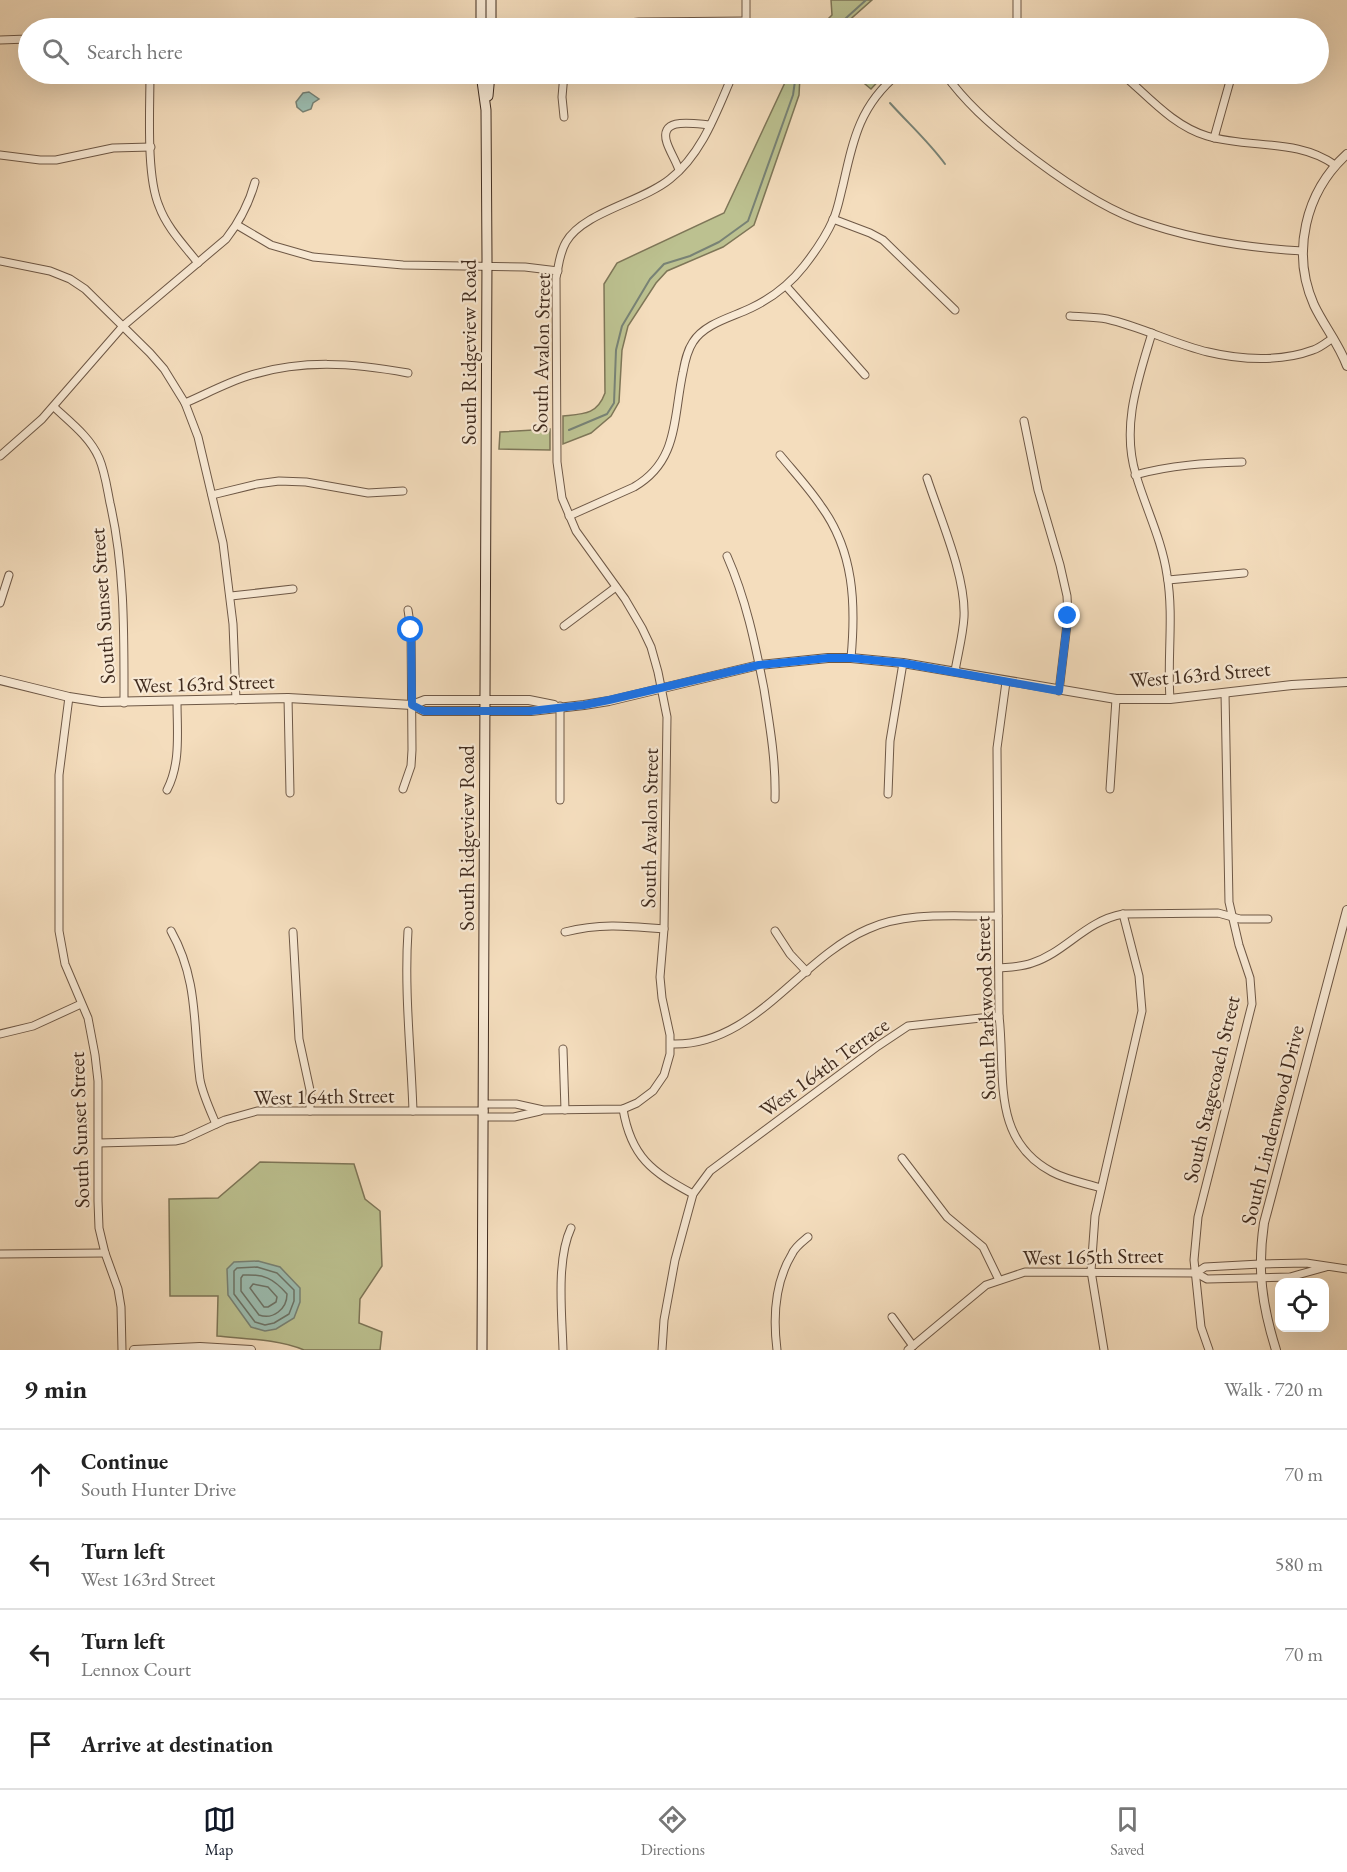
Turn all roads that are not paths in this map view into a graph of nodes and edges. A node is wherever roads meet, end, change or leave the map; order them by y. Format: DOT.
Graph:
graph roads {
  1 [pos="481,0"];
  2 [pos="491,0"];
  3 [pos="746,0"];
  4 [pos="1017,0"];
  5 [pos="481,18"];
  6 [pos="491,18"];
  7 [pos="746,18"];
  8 [pos="1017,18"];
  9 [pos="18,39"];
  10 [pos="0,40"];
  11 [pos="150,84"];
  12 [pos="482,84"];
  13 [pos="489,84"];
  14 [pos="563,84"];
  15 [pos="728,84"];
  16 [pos="886,84"];
  17 [pos="952,84"];
  18 [pos="1133,84"];
  19 [pos="1229,84"];
  20 [pos="486,110"];
  21 [pos="564,117"];
  22 [pos="710,125"];
  23 [pos="1214,138"];
  24 [pos="151,147"];
  25 [pos="1347,154"];
  26 [pos="0,155"];
  27 [pos="1335,165"];
  28 [pos="680,170"];
  29 [pos="255,182"];
  30 [pos="833,219"];
  31 [pos="237,225"];
  32 [pos="1303,251"];
  33 [pos="0,261"];
  34 [pos="198,263"];
  35 [pos="487,266"];
  36 [pos="558,271"];
  37 [pos="786,286"];
  38 [pos="956,310"];
  39 [pos="1070,316"];
  40 [pos="123,326"];
  41 [pos="1152,333"];
  42 [pos="1333,338"];
  43 [pos="1347,366"];
  44 [pos="408,373"];
  45 [pos="865,375"];
  46 [pos="185,404"];
  47 [pos="54,407"];
  48 [pos="1024,421"];
  49 [pos="0,456"];
  50 [pos="780,456"];
  51 [pos="1242,462"];
  52 [pos="1135,475"];
  53 [pos="927,478"];
  54 [pos="403,491"];
  55 [pos="212,495"];
  56 [pos="569,516"];
  57 [pos="727,556"];
  58 [pos="1244,573"];
  59 [pos="9,575"];
  60 [pos="1168,580"];
  61 [pos="616,587"];
  62 [pos="293,590"];
  63 [pos="231,596"];
  64 [pos="0,603"];
  65 [pos="408,610"];
  66 [pos="564,626"];
  67 [pos="851,658"];
  68 [pos="903,663"];
  69 [pos="759,665"];
  70 [pos="955,671"];
  71 [pos="0,680"];
  72 [pos="1006,682"];
  73 [pos="1347,682"];
  74 [pos="662,688"];
  75 [pos="1059,691"];
  76 [pos="1225,693"];
  77 [pos="69,697"];
  78 [pos="288,698"];
  79 [pos="1116,699"];
  80 [pos="1170,699"];
  81 [pos="236,700"];
  82 [pos="484,700"];
  83 [pos="177,701"];
  84 [pos="124,703"];
  85 [pos="412,705"];
  86 [pos="560,706"];
  87 [pos="484,711"];
  88 [pos="403,789"];
  89 [pos="1110,789"];
  90 [pos="167,790"];
  91 [pos="290,793"];
  92 [pos="888,794"];
  93 [pos="775,799"];
  94 [pos="560,800"];
  95 [pos="1347,910"];
  96 [pos="1123,914"];
  97 [pos="998,916"];
  98 [pos="1231,916"];
  99 [pos="1268,919"];
  100 [pos="664,929"];
  101 [pos="171,931"];
  102 [pos="408,931"];
  103 [pos="775,931"];
  104 [pos="293,932"];
  105 [pos="565,932"];
  106 [pos="999,968"];
  107 [pos="807,972"];
  108 [pos="81,1004"];
  109 [pos="999,1016"];
  110 [pos="0,1034"];
  111 [pos="671,1044"];
  112 [pos="563,1049"];
  113 [pos="623,1109"];
  114 [pos="543,1110"];
  115 [pos="564,1110"];
  116 [pos="310,1111"];
  117 [pos="413,1111"];
  118 [pos="484,1111"];
  119 [pos="216,1124"];
  120 [pos="99,1143"];
  121 [pos="902,1158"];
  122 [pos="1101,1188"];
  123 [pos="693,1194"];
  124 [pos="571,1228"];
  125 [pos="807,1237"];
  126 [pos="105,1253"];
  127 [pos="0,1254"];
  128 [pos="1260,1264"];
  129 [pos="1326,1267"];
  130 [pos="1347,1269"];
  131 [pos="1091,1271"];
  132 [pos="1196,1273"];
  133 [pos="1261,1278"];
  134 [pos="999,1281"];
  135 [pos="892,1317"];
  136 [pos="910,1348"];
  137 [pos="122,1350"];
  138 [pos="134,1350"];
  139 [pos="251,1350"];
  140 [pos="483,1350"];
  141 [pos="563,1350"];
  142 [pos="662,1350"];
  143 [pos="777,1350"];
  144 [pos="1104,1350"];
  145 [pos="1209,1350"];
  146 [pos="1276,1350"];
  1 -- 5 [label="main road"];
  2 -- 6 [label="main road"];
  3 -- 7 [label="street"];
  4 -- 8 [label="street"];
  9 -- 10 [label="street"];
  11 -- 24 [label="street"];
  12 -- 20 [label="main road, South Ridgeview Road"];
  13 -- 20 [label="main road, South Ridgeview Road"];
  14 -- 21 [label="street"];
  15 -- 22 [label="street, South Avalon Street"];
  16 -- 30 [label="street"];
  17 -- 32 [label="street"];
  18 -- 23 [label="street"];
  19 -- 23 [label="street"];
  20 -- 35 [label="main road, South Ridgeview Road"];
  22 -- 28 [label="street, South Avalon Street"];
  22 -- 28 [label="street"];
  23 -- 27 [label="street"];
  24 -- 26 [label="street"];
  24 -- 34 [label="street"];
  25 -- 27 [label="street"];
  27 -- 32 [label="street"];
  28 -- 36 [label="street, South Avalon Street"];
  29 -- 31 [label="street"];
  30 -- 37 [label="street"];
  30 -- 38 [label="street"];
  31 -- 34 [label="street"];
  31 -- 35 [label="street"];
  32 -- 42 [label="street"];
  33 -- 40 [label="street"];
  34 -- 40 [label="street"];
  35 -- 36 [label="street"];
  35 -- 82 [label="main road, South Ridgeview Road"];
  36 -- 56 [label="street, South Avalon Street"];
  37 -- 45 [label="street"];
  37 -- 56 [label="street"];
  39 -- 41 [label="street"];
  40 -- 46 [label="street"];
  40 -- 47 [label="street"];
  41 -- 42 [label="street"];
  41 -- 52 [label="street"];
  42 -- 43 [label="street"];
  44 -- 46 [label="street"];
  46 -- 55 [label="street"];
  47 -- 49 [label="street"];
  47 -- 84 [label="street, South Sunset Street"];
  48 -- 75 [label="street"];
  50 -- 67 [label="street"];
  51 -- 52 [label="street"];
  52 -- 60 [label="street"];
  53 -- 70 [label="street"];
  54 -- 55 [label="street"];
  55 -- 63 [label="street"];
  56 -- 61 [label="street, South Avalon Street"];
  57 -- 69 [label="street"];
  58 -- 60 [label="street"];
  59 -- 64 [label="street"];
  60 -- 80 [label="street"];
  61 -- 66 [label="street"];
  61 -- 74 [label="street, South Avalon Street"];
  62 -- 63 [label="street"];
  63 -- 81 [label="street"];
  65 -- 85 [label="street"];
  67 -- 68 [label="street, West 163rd Street"];
  67 -- 69 [label="street, West 163rd Street"];
  68 -- 70 [label="street, West 163rd Street"];
  68 -- 92 [label="street"];
  69 -- 74 [label="street, West 163rd Street"];
  69 -- 93 [label="street"];
  70 -- 72 [label="street, West 163rd Street"];
  71 -- 77 [label="street, West 163rd Street"];
  72 -- 75 [label="street, West 163rd Street"];
  72 -- 97 [label="street, South Parkwood Street"];
  73 -- 76 [label="street, West 163rd Street"];
  74 -- 86 [label="street, West 163rd Street"];
  74 -- 100 [label="street, South Avalon Street"];
  75 -- 79 [label="street, West 163rd Street"];
  76 -- 80 [label="street, West 163rd Street"];
  76 -- 98 [label="street, South Stagecoach Street"];
  77 -- 84 [label="street, West 163rd Street"];
  77 -- 108 [label="street, South Sunset Street"];
  78 -- 81 [label="street, West 163rd Street"];
  78 -- 85 [label="street, West 163rd Street"];
  78 -- 91 [label="street"];
  79 -- 80 [label="street, West 163rd Street"];
  79 -- 89 [label="street"];
  81 -- 83 [label="street, West 163rd Street"];
  82 -- 85 [label="street, West 163rd Street"];
  82 -- 86 [label="street, West 163rd Street"];
  82 -- 87 [label="main road, South Ridgeview Road"];
  83 -- 84 [label="street, West 163rd Street"];
  83 -- 90 [label="street"];
  85 -- 87 [label="street, West 163rd Street"];
  85 -- 88 [label="street"];
  86 -- 87 [label="street, West 163rd Street"];
  86 -- 94 [label="street"];
  87 -- 118 [label="main road, South Ridgeview Road"];
  95 -- 128 [label="street, South Lindenwood Drive"];
  96 -- 98 [label="street"];
  96 -- 106 [label="street"];
  96 -- 122 [label="street"];
  97 -- 106 [label="street, South Parkwood Street"];
  97 -- 107 [label="street"];
  98 -- 99 [label="street"];
  98 -- 132 [label="street, South Stagecoach Street"];
  100 -- 105 [label="street"];
  100 -- 111 [label="street, South Avalon Street"];
  101 -- 119 [label="street"];
  102 -- 117 [label="street"];
  103 -- 107 [label="street"];
  104 -- 116 [label="street"];
  106 -- 109 [label="street, South Parkwood Street"];
  107 -- 111 [label="street"];
  108 -- 110 [label="street"];
  108 -- 120 [label="street, South Sunset Street"];
  109 -- 122 [label="street, South Parkwood Street"];
  109 -- 123 [label="street, West 164th Terrace"];
  111 -- 113 [label="street, West 164th Street"];
  112 -- 115 [label="street"];
  113 -- 115 [label="street, West 164th Street"];
  113 -- 123 [label="street"];
  114 -- 115 [label="street, West 164th Street"];
  114 -- 118 [label="street, West 164th Street"];
  114 -- 118 [label="street, West 164th Street"];
  116 -- 117 [label="street, West 164th Street"];
  116 -- 119 [label="street, West 164th Street"];
  117 -- 118 [label="street, West 164th Street"];
  118 -- 140 [label="main road, South Ridgeview Road"];
  119 -- 120 [label="street, West 164th Street"];
  120 -- 126 [label="street, South Sunset Street"];
  121 -- 134 [label="street"];
  122 -- 131 [label="street"];
  123 -- 142 [label="street"];
  124 -- 141 [label="street"];
  125 -- 143 [label="street"];
  126 -- 127 [label="street"];
  126 -- 137 [label="street, South Sunset Street"];
  128 -- 129 [label="street, West 165th Street"];
  128 -- 132 [label="street, West 165th Street"];
  128 -- 133 [label="street, South Lindenwood Drive"];
  129 -- 130 [label="street, West 165th Street"];
  129 -- 133 [label="street, West 165th Street"];
  131 -- 132 [label="street, West 165th Street"];
  131 -- 134 [label="street, West 165th Street"];
  131 -- 144 [label="street"];
  132 -- 133 [label="street, West 165th Street"];
  132 -- 145 [label="street, South Stagecoach Street"];
  133 -- 146 [label="street, South Lindenwood Drive"];
  134 -- 136 [label="street, West 165th Street"];
  135 -- 136 [label="street"];
  138 -- 139 [label="street"];
}
